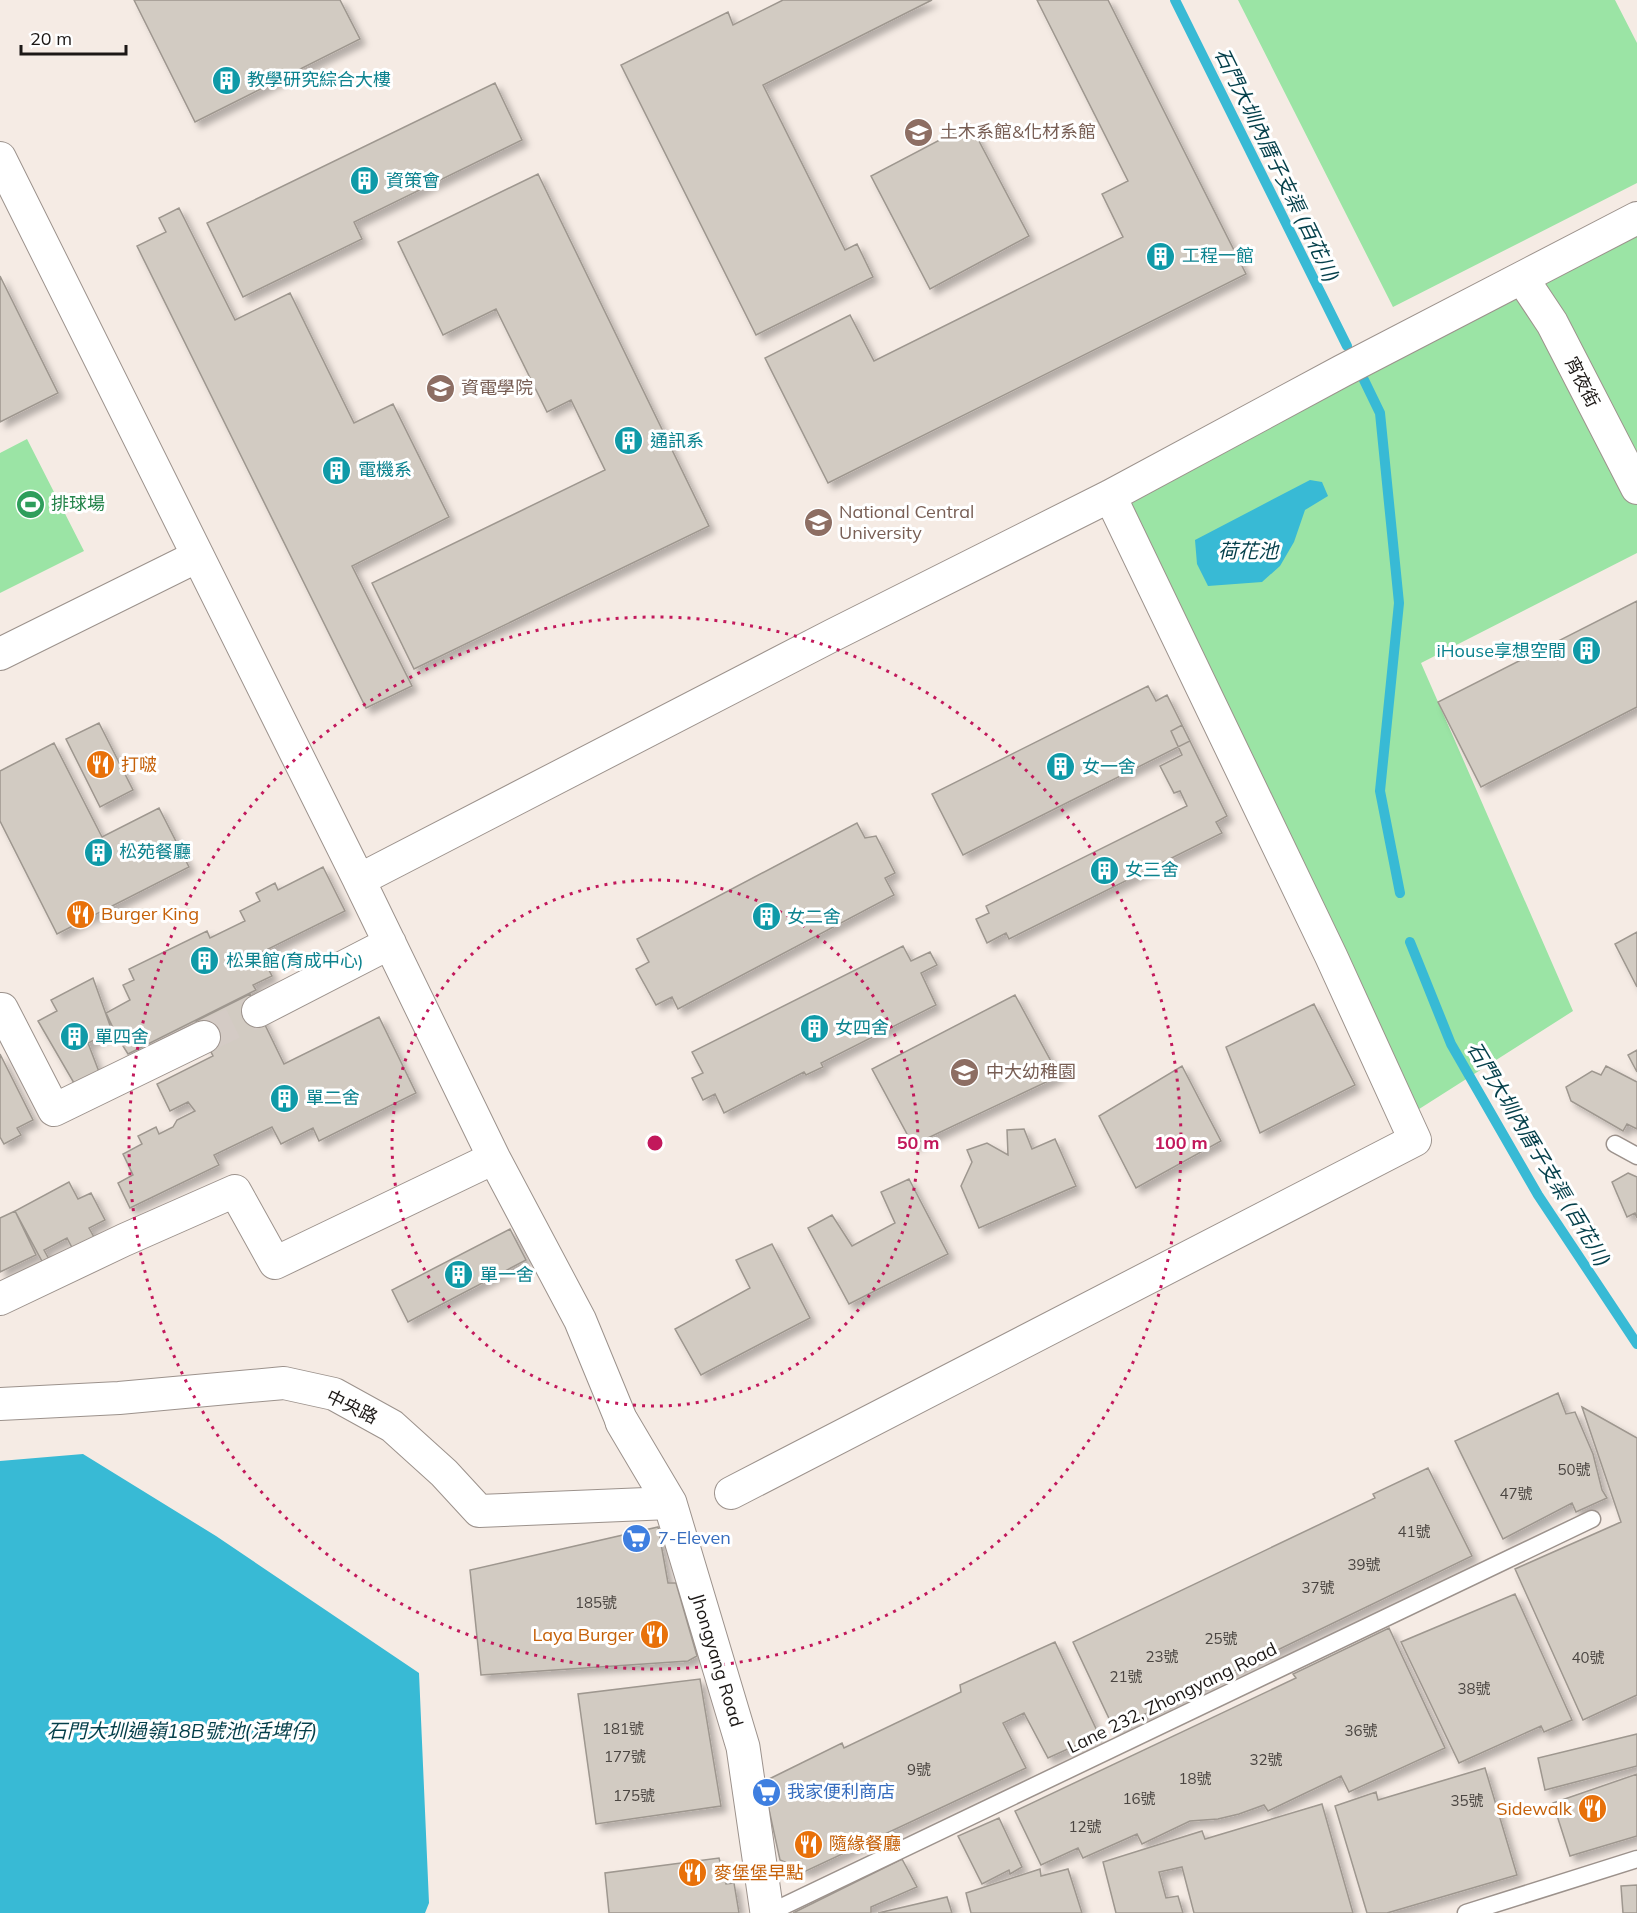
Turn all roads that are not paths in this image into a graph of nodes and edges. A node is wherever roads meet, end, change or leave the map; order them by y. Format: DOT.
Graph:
graph roads {
  1 [pos="0,158"];
  2 [pos="1637,218"];
  3 [pos="1522,278"];
  4 [pos="1637,488"];
  5 [pos="1110,496"];
  6 [pos="198,556"];
  7 [pos="0,654"];
  8 [pos="359,880"];
  9 [pos="390,943"];
  10 [pos="0,1010"];
  11 [pos="258,1011"];
  12 [pos="204,1037"];
  13 [pos="1615,1144"];
  14 [pos="1637,1156"];
  15 [pos="494,1158"];
  16 [pos="0,1299"];
  17 [pos="0,1404"];
  18 [pos="622,1422"];
  19 [pos="731,1493"];
  20 [pos="670,1503"];
  21 [pos="1592,1519"];
  22 [pos="1637,1859"];
  23 [pos="768,1913"];
  24 [pos="1466,1913"];
  1 -- 6 [label="street"];
  2 -- 3 [label="street"];
  3 -- 4 [label="street, 宵夜街"];
  3 -- 5 [label="street"];
  5 -- 8 [label="street"];
  5 -- 19 [label="street"];
  6 -- 7 [label="street"];
  6 -- 8 [label="street"];
  8 -- 9 [label="street"];
  9 -- 11 [label="street"];
  9 -- 15 [label="street"];
  10 -- 12 [label="street"];
  13 -- 14 [label="lane"];
  15 -- 16 [label="street"];
  15 -- 18 [label="street"];
  17 -- 20 [label="street, 中央路"];
  18 -- 20 [label="street, Jhongyang Road"];
  20 -- 23 [label="street, Jhongyang Road"];
  21 -- 23 [label="lane, Lane 232, Zhongyang Road"];
  22 -- 24 [label="lane"];
}
